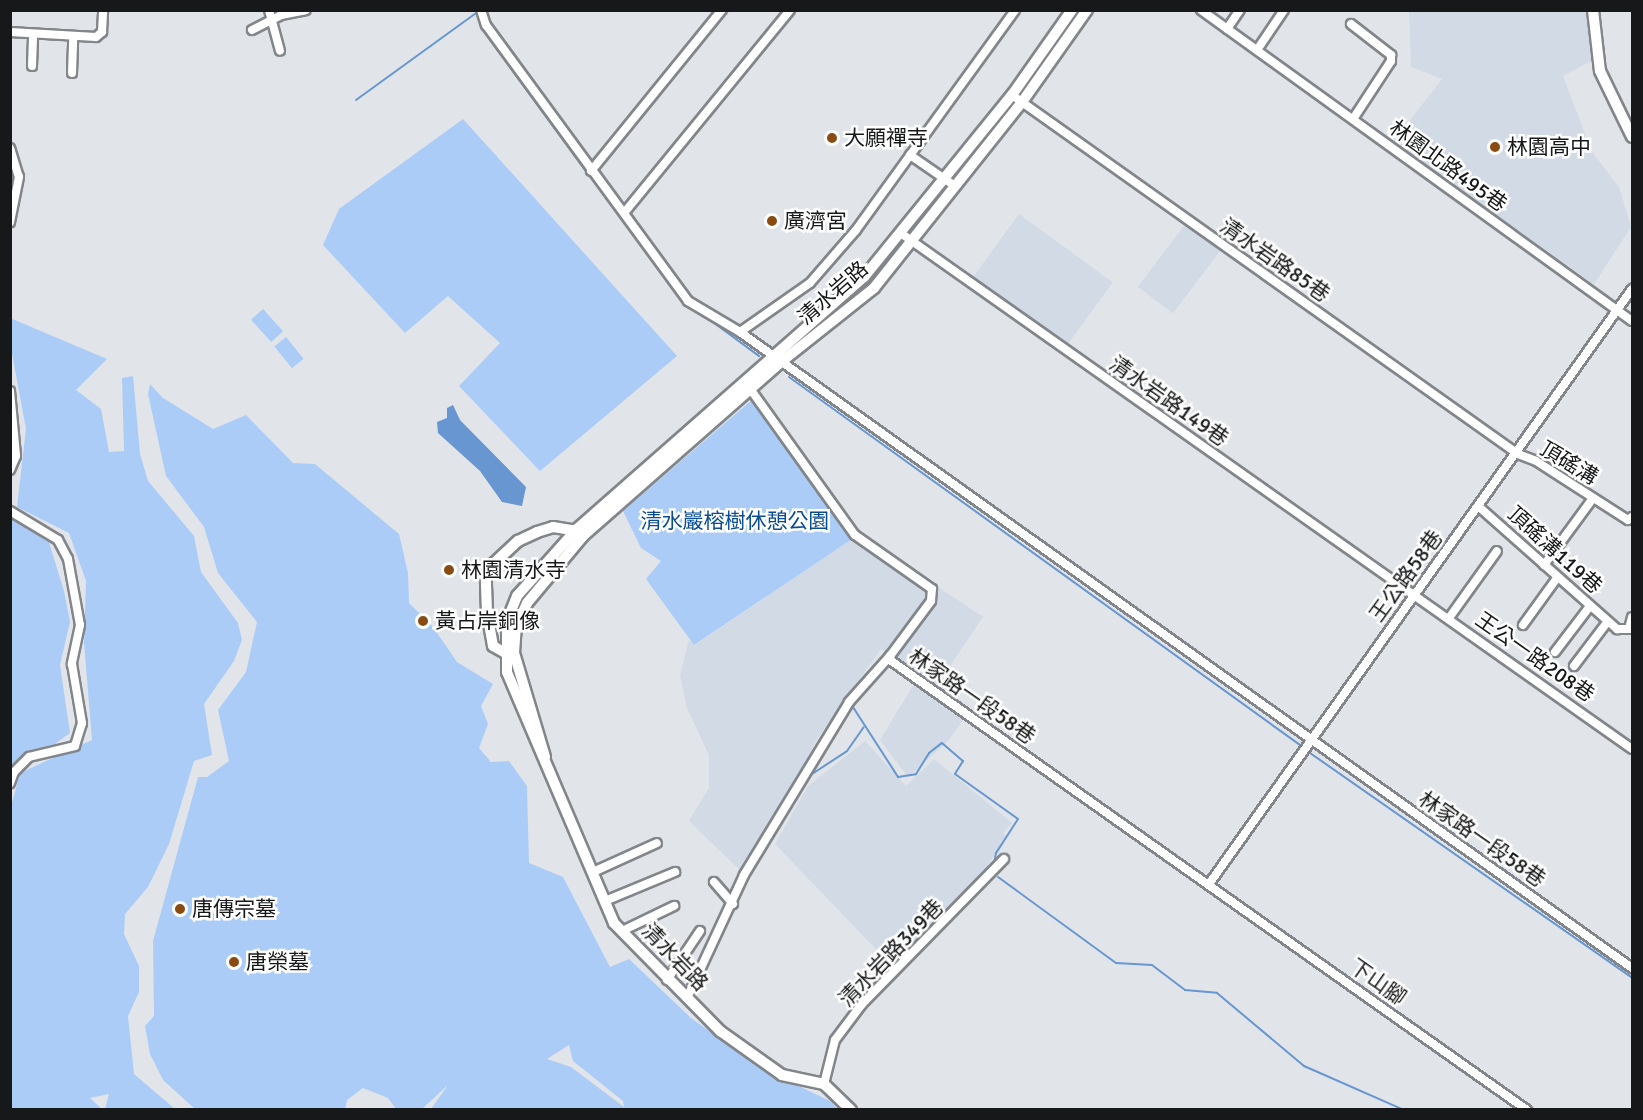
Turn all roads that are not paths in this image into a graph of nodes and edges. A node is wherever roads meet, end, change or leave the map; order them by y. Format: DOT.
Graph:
graph roads {
  1 [pos="103,10"];
  2 [pos="269,10"];
  3 [pos="306,10"];
  4 [pos="482,10"];
  5 [pos="722,10"];
  6 [pos="790,10"];
  7 [pos="1016,10"];
  8 [pos="1072,10"];
  9 [pos="1087,10"];
  10 [pos="1201,10"];
  11 [pos="1240,10"];
  12 [pos="1284,10"];
  13 [pos="1593,10"];
  14 [pos="270,20"];
  15 [pos="1351,24"];
  16 [pos="1227,29"];
  17 [pos="252,30"];
  18 [pos="10,32"];
  19 [pos="33,34"];
  20 [pos="73,36"];
  21 [pos="1257,50"];
  22 [pos="280,51"];
  23 [pos="32,66"];
  24 [pos="72,73"];
  25 [pos="1012,95"];
  26 [pos="1022,102"];
  27 [pos="1353,119"];
  28 [pos="1631,132"];
  29 [pos="10,148"];
  30 [pos="910,155"];
  31 [pos="591,171"];
  32 [pos="946,179"];
  33 [pos="955,186"];
  34 [pos="12,204"];
  35 [pos="624,213"];
  36 [pos="10,222"];
  37 [pos="907,238"];
  38 [pos="1632,289"];
  39 [pos="1618,311"];
  40 [pos="1632,321"];
  41 [pos="740,332"];
  42 [pos="772,355"];
  43 [pos="782,362"];
  44 [pos="751,390"];
  45 [pos="10,391"];
  46 [pos="1518,454"];
  47 [pos="10,470"];
  48 [pos="1593,498"];
  49 [pos="1478,506"];
  50 [pos="10,511"];
  51 [pos="1632,517"];
  52 [pos="580,532"];
  53 [pos="1497,551"];
  54 [pos="1544,565"];
  55 [pos="1557,578"];
  56 [pos="1416,594"];
  57 [pos="1590,606"];
  58 [pos="1632,617"];
  59 [pos="1449,618"];
  60 [pos="1608,621"];
  61 [pos="1523,625"];
  62 [pos="1555,652"];
  63 [pos="509,654"];
  64 [pos="890,656"];
  65 [pos="1574,666"];
  66 [pos="1310,739"];
  67 [pos="1632,749"];
  68 [pos="10,783"];
  69 [pos="657,843"];
  70 [pos="1004,859"];
  71 [pos="593,872"];
  72 [pos="675,872"];
  73 [pos="714,882"];
  74 [pos="1209,884"];
  75 [pos="605,901"];
  76 [pos="733,904"];
  77 [pos="674,906"];
  78 [pos="622,931"];
  79 [pos="700,931"];
  80 [pos="1632,968"];
  81 [pos="667,980"];
  82 [pos="687,998"];
  83 [pos="824,1084"];
  84 [pos="851,1110"];
  85 [pos="1527,1110"];
  1 -- 20 [label="street"];
  2 -- 14 [label="street"];
  3 -- 14 [label="street"];
  4 -- 31 [label="street, 林家路一段58巷"];
  5 -- 31 [label="street"];
  6 -- 35 [label="street"];
  7 -- 30 [label="street"];
  8 -- 25 [label="street, 清水岩路"];
  9 -- 26 [label="street, 清水岩路"];
  10 -- 16 [label="street, 林園北路495巷"];
  11 -- 16 [label="street"];
  12 -- 21 [label="street"];
  13 -- 28 [label="street"];
  14 -- 17 [label="street"];
  14 -- 22 [label="street"];
  15 -- 27 [label="street"];
  16 -- 21 [label="street, 林園北路495巷"];
  18 -- 19 [label="street"];
  19 -- 20 [label="street"];
  19 -- 23 [label="street"];
  20 -- 24 [label="street"];
  21 -- 27 [label="street, 林園北路495巷"];
  25 -- 26 [label="street, 清水岩路85巷"];
  25 -- 32 [label="street, 清水岩路"];
  26 -- 33 [label="street, 清水岩路"];
  26 -- 46 [label="street, 清水岩路85巷"];
  27 -- 39 [label="street, 林園北路495巷"];
  29 -- 34 [label="street"];
  30 -- 32 [label="street"];
  30 -- 41 [label="street"];
  31 -- 35 [label="street, 林家路一段58巷"];
  32 -- 33 [label="street"];
  32 -- 37 [label="street, 清水岩路"];
  33 -- 37 [label="street, 清水岩路"];
  34 -- 36 [label="street"];
  35 -- 41 [label="street, 林家路一段58巷"];
  37 -- 42 [label="street, 清水岩路"];
  37 -- 43 [label="street, 清水岩路"];
  37 -- 56 [label="street, 清水岩路149巷"];
  38 -- 39 [label="street, 王公路58巷"];
  39 -- 40 [label="street, 林園北路495巷"];
  39 -- 46 [label="street, 王公路58巷"];
  41 -- 42 [label="street, 林家路一段58巷"];
  42 -- 43 [label="street, 林家路一段58巷"];
  42 -- 52 [label="street, 清水岩路"];
  43 -- 44 [label="street, 清水岩路"];
  43 -- 66 [label="street, 林家路一段58巷"];
  44 -- 52 [label="street, 清水岩路"];
  44 -- 64 [label="street, 林家路一段58巷"];
  45 -- 47 [label="street"];
  46 -- 48 [label="street, 頂磘溝"];
  46 -- 49 [label="street, 王公路58巷"];
  48 -- 51 [label="street, 頂磘溝"];
  48 -- 54 [label="street"];
  49 -- 54 [label="street, 頂磘溝119巷"];
  49 -- 56 [label="street, 王公路58巷"];
  50 -- 68 [label="street"];
  52 -- 63 [label="street, 清水岩路"];
  52 -- 63 [label="street, 清水岩路"];
  53 -- 59 [label="street"];
  54 -- 55 [label="street, 頂磘溝119巷"];
  55 -- 57 [label="street, 頂磘溝119巷"];
  55 -- 61 [label="street"];
  56 -- 59 [label="street, 王公一路208巷"];
  56 -- 66 [label="street, 王公路58巷"];
  57 -- 60 [label="street, 頂磘溝119巷"];
  57 -- 62 [label="street"];
  58 -- 60 [label="street, 頂磘溝119巷"];
  59 -- 67 [label="street, 王公一路208巷"];
  60 -- 65 [label="street"];
  63 -- 71 [label="street, 清水岩路"];
  64 -- 74 [label="street, 林家路一段58巷"];
  64 -- 76 [label="street"];
  66 -- 74 [label="street, 王公路58巷"];
  66 -- 80 [label="street, 林家路一段58巷"];
  69 -- 71 [label="street"];
  70 -- 83 [label="street, 清水岩路349巷"];
  71 -- 75 [label="street, 清水岩路"];
  72 -- 75 [label="street"];
  73 -- 76 [label="street"];
  74 -- 85 [label="street, 下山腳"];
  75 -- 78 [label="street, 清水岩路"];
  76 -- 82 [label="street"];
  77 -- 78 [label="street"];
  78 -- 81 [label="street, 清水岩路"];
  79 -- 81 [label="street"];
  81 -- 82 [label="street, 清水岩路"];
  82 -- 83 [label="street, 清水岩路"];
  83 -- 84 [label="street"];
}
